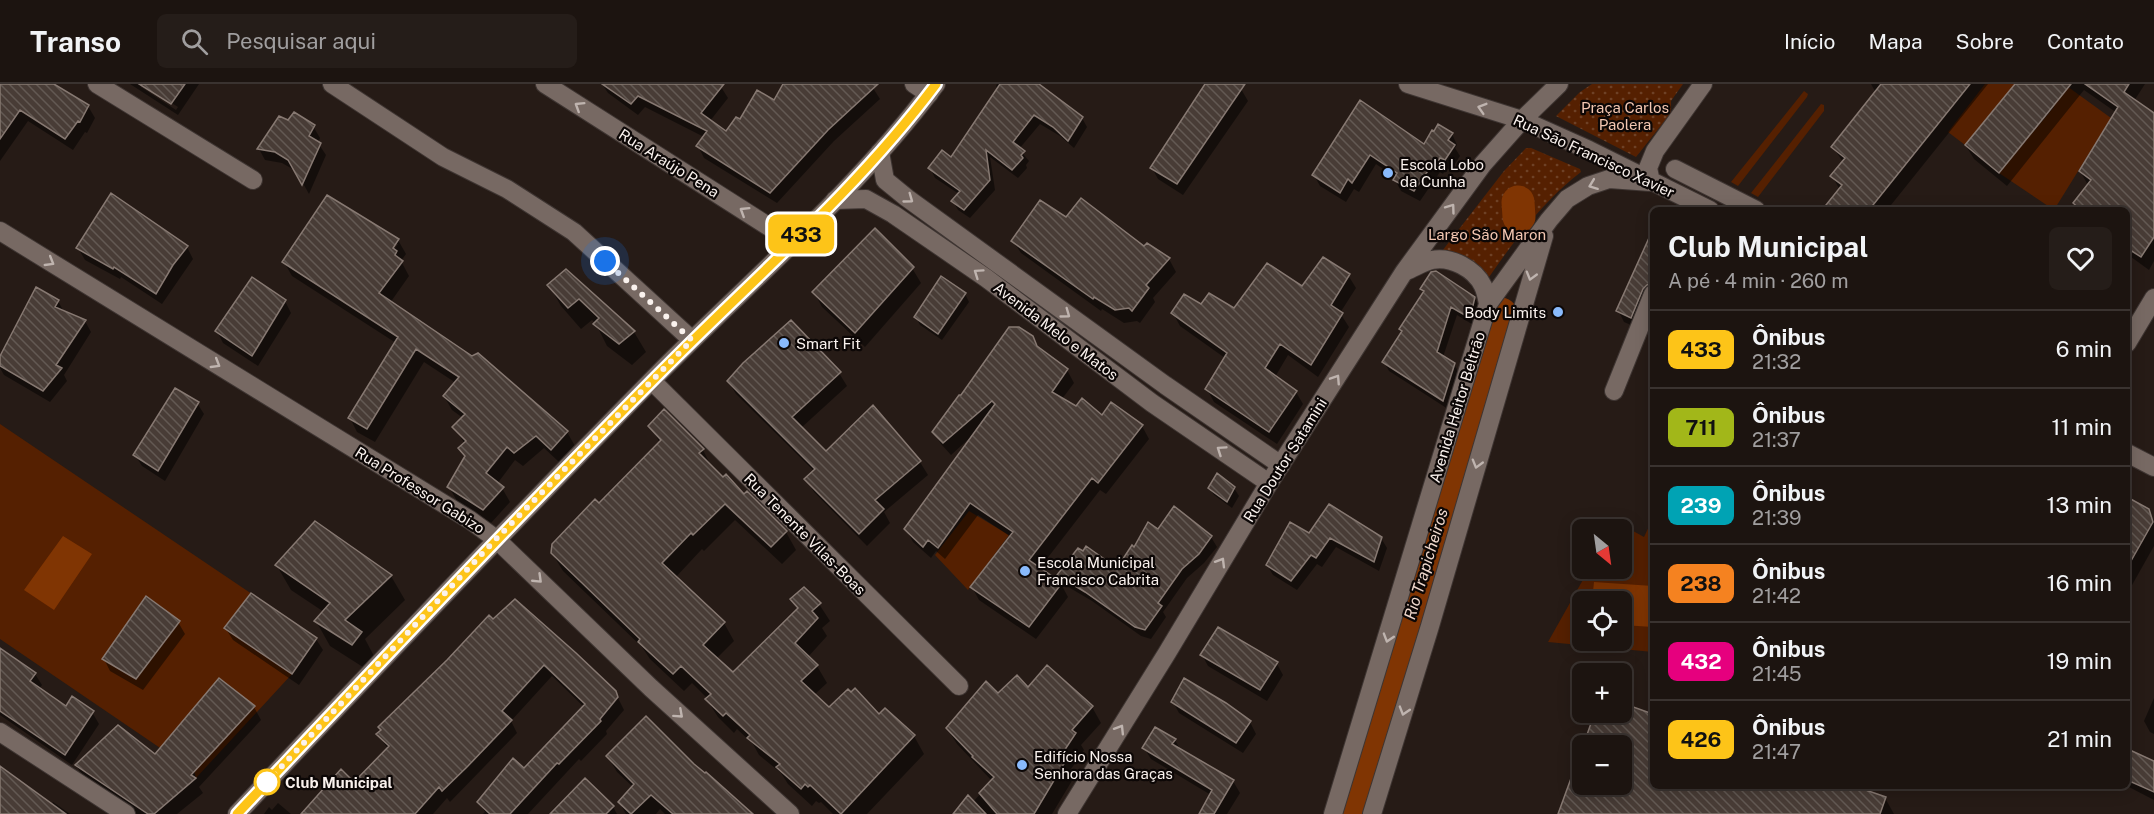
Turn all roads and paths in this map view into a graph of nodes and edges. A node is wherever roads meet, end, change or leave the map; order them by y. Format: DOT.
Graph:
graph roads {
  1 [pos="97,84"];
  2 [pos="332,84"];
  3 [pos="545,84"];
  4 [pos="1408,84"];
  5 [pos="1559,84"];
  6 [pos="1703,84"];
  7 [pos="926,87"];
  8 [pos="1522,120"];
  9 [pos="880,152"];
  10 [pos="1675,169"];
  11 [pos="253,180"];
  12 [pos="1650,182"];
  13 [pos="835,200"];
  14 [pos="1691,206"];
  15 [pos="1750,207"];
  16 [pos="1549,220"];
  17 [pos="0,231"];
  18 [pos="793,242"];
  19 [pos="1404,272"];
  20 [pos="2154,298"];
  21 [pos="1650,301"];
  22 [pos="1488,304"];
  23 [pos="2130,338"];
  24 [pos="692,340"];
  25 [pos="651,381"];
  26 [pos="1614,391"];
  27 [pos="2130,455"];
  28 [pos="1281,465"];
  29 [pos="2154,467"];
  30 [pos="1269,483"];
  31 [pos="496,539"];
  32 [pos="959,686"];
  33 [pos="0,732"];
  34 [pos="126,814"];
  35 [pos="237,814"];
  36 [pos="790,814"];
  37 [pos="1067,814"];
  38 [pos="1333,814"];
  39 [pos="1372,814"];
  1 -- 11 [label="street"];
  2 -- 24 [label="street"];
  18 -- 3 [label="street, Rua Araújo Pena, one-way"];
  8 -- 4 [label="street, Rua São Francisco Xavier, one-way"];
  5 -- 8 [label="street"];
  6 -- 12 [label="street"];
  7 -- 9 [label="street"];
  8 -- 12 [label="street, Rua São Francisco Xavier"];
  19 -- 8 [label="street, Rua Doutor Satamini, one-way"];
  9 -- 13 [label="street"];
  9 -- 28 [label="street, Avenida Melo e Matos, one-way"];
  10 -- 15 [label="street"];
  12 -- 14 [label="street, Rua São Francisco Xavier"];
  12 -- 16 [label="street, Avenida Heitor Beltrão, one-way"];
  13 -- 18 [label="street"];
  30 -- 13 [label="street, Avenida Melo e Matos, one-way"];
  16 -- 22 [label="street, Avenida Heitor Beltrão"];
  16 -- 39 [label="street, Avenida Heitor Beltrão, one-way"];
  17 -- 31 [label="street, Rua Professor Gabizo, one-way"];
  18 -- 24 [label="street"];
  19 -- 22 [label="street"];
  28 -- 19 [label="street, Rua Doutor Satamini, one-way"];
  20 -- 23 [label="street"];
  21 -- 26 [label="street"];
  22 -- 38 [label="street, Avenida Heitor Beltrão, one-way"];
  24 -- 25 [label="street"];
  25 -- 31 [label="street"];
  25 -- 32 [label="street, Rua Tenente Vilas-Boas"];
  27 -- 29 [label="street"];
  28 -- 30 [label="street, Rua Doutor Satamini"];
  37 -- 30 [label="street, Rua Doutor Satamini, one-way"];
  31 -- 35 [label="street"];
  31 -- 36 [label="street, Rua Professor Gabizo, one-way"];
  33 -- 34 [label="street"];
}
